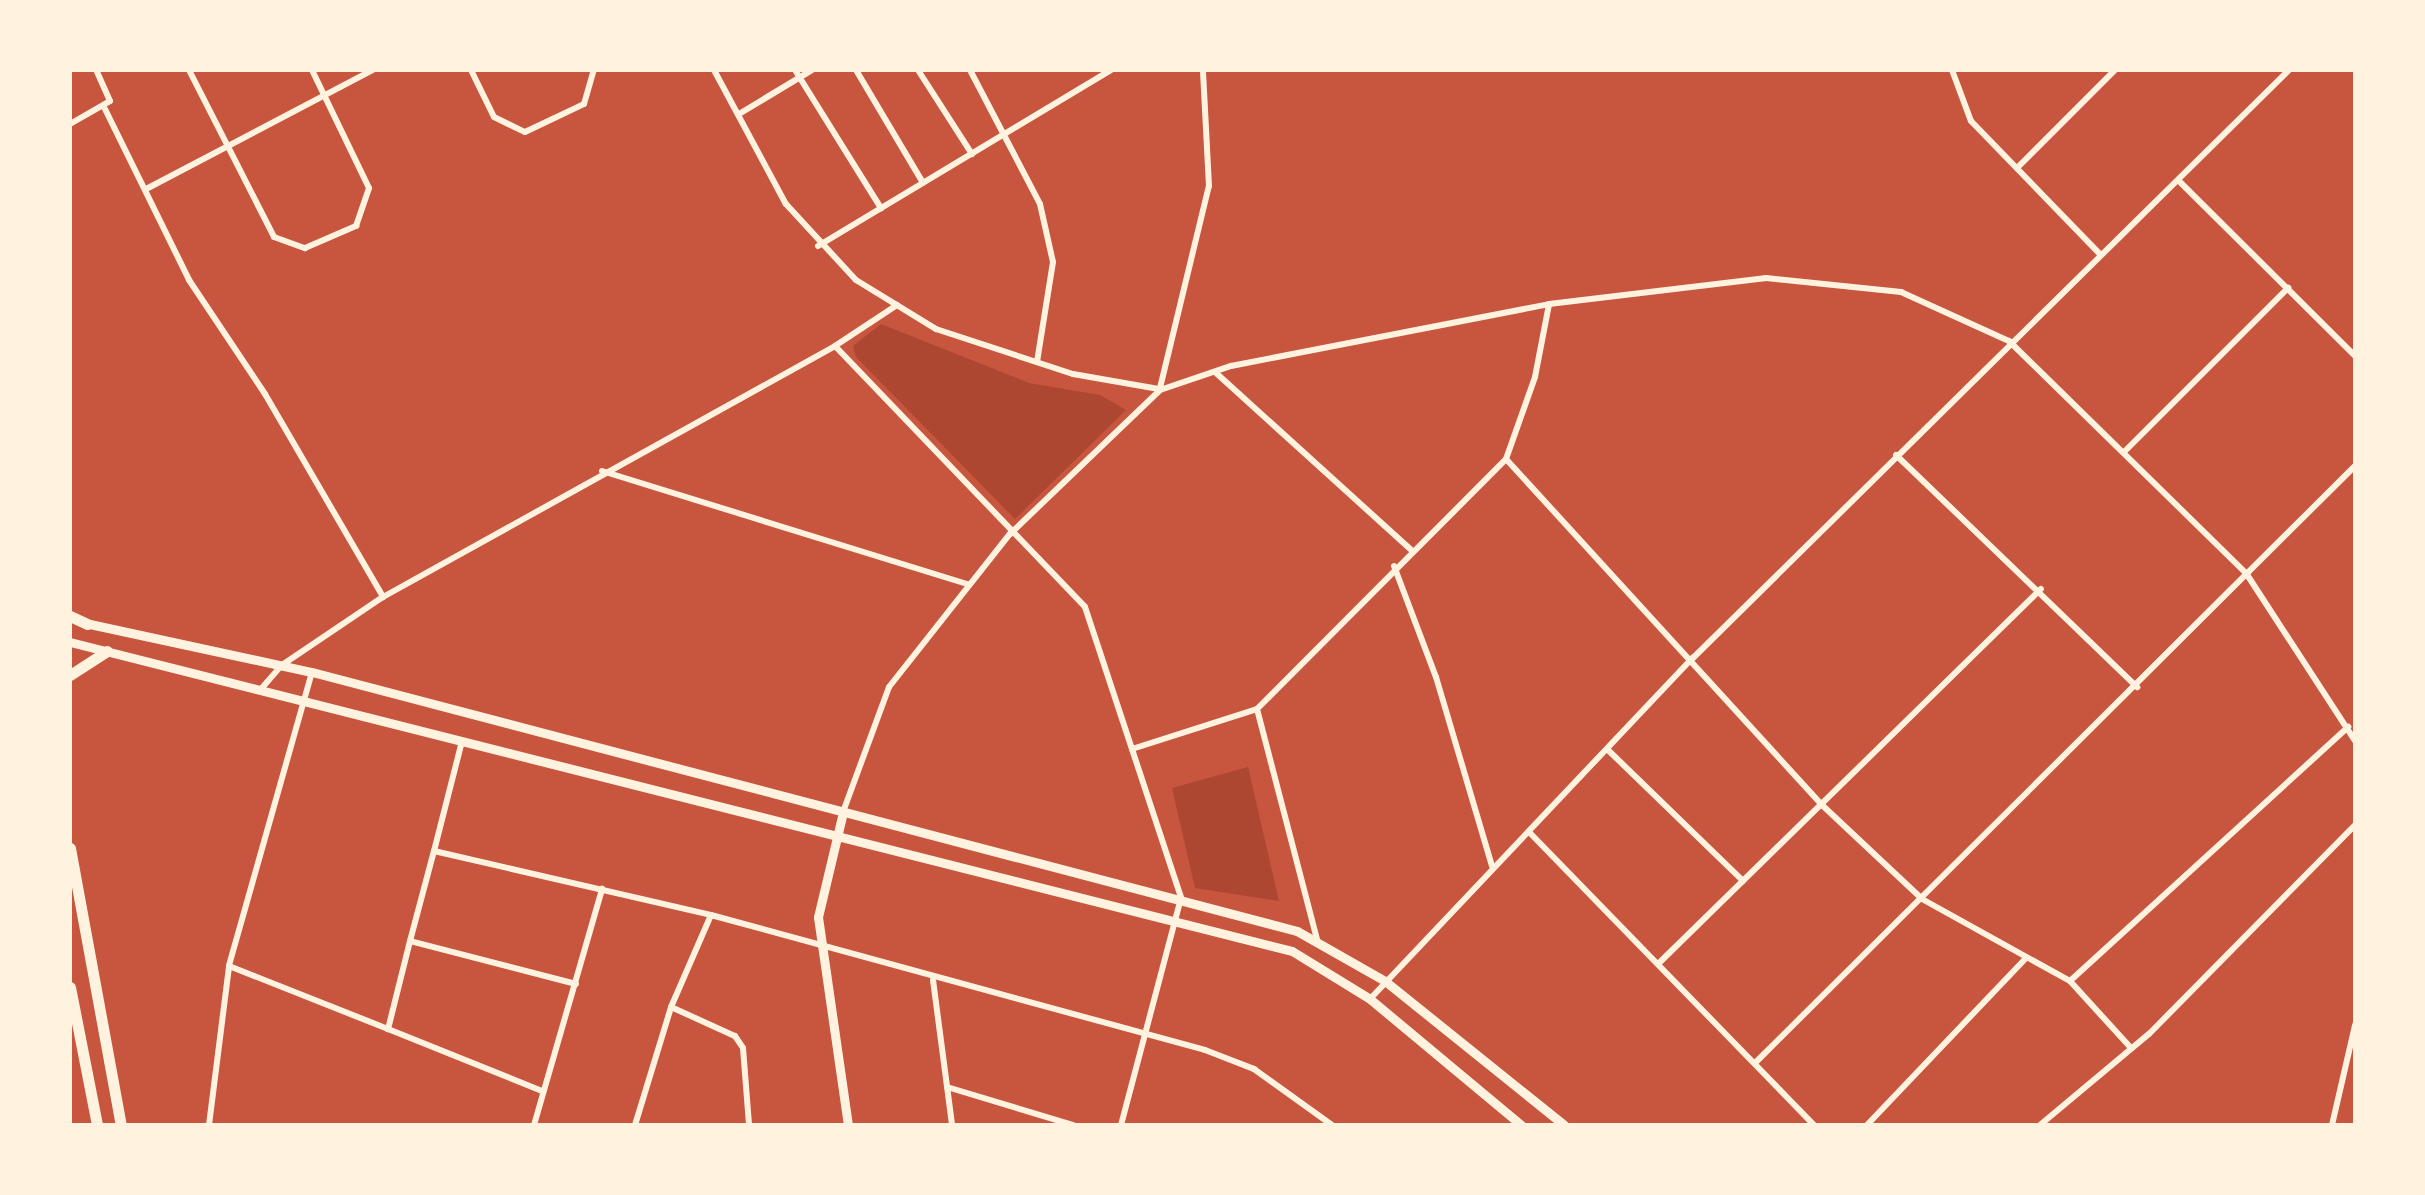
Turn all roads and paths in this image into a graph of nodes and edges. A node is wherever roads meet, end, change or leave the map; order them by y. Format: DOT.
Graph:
graph roads {
  1 [pos="96,70"];
  2 [pos="189,70"];
  3 [pos="312,70"];
  4 [pos="373,70"];
  5 [pos="471,70"];
  6 [pos="594,70"];
  7 [pos="714,70"];
  8 [pos="812,70"];
  9 [pos="856,70"];
  10 [pos="918,70"];
  11 [pos="970,70"];
  12 [pos="1111,70"];
  13 [pos="1204,70"];
  14 [pos="1952,70"];
  15 [pos="2115,70"];
  16 [pos="2289,70"];
  17 [pos="798,74"];
  18 [pos="327,94"];
  19 [pos="106,109"];
  20 [pos="738,114"];
  21 [pos="70,124"];
  22 [pos="1006,133"];
  23 [pos="230,145"];
  24 [pos="972,154"];
  25 [pos="2016,168"];
  26 [pos="2180,182"];
  27 [pos="924,183"];
  28 [pos="148,188"];
  29 [pos="880,208"];
  30 [pos="818,246"];
  31 [pos="2100,254"];
  32 [pos="2288,288"];
  33 [pos="1549,304"];
  34 [pos="898,305"];
  35 [pos="2009,342"];
  36 [pos="835,346"];
  37 [pos="2355,356"];
  38 [pos="1037,362"];
  39 [pos="1214,372"];
  40 [pos="1160,390"];
  41 [pos="2125,451"];
  42 [pos="1896,455"];
  43 [pos="1506,458"];
  44 [pos="2355,466"];
  45 [pos="602,470"];
  46 [pos="1010,534"];
  47 [pos="1411,550"];
  48 [pos="1394,566"];
  49 [pos="2246,573"];
  50 [pos="968,584"];
  51 [pos="2041,589"];
  52 [pos="383,597"];
  53 [pos="70,618"];
  54 [pos="87,624"];
  55 [pos="70,642"];
  56 [pos="108,651"];
  57 [pos="1693,658"];
  58 [pos="282,665"];
  59 [pos="312,672"];
  60 [pos="70,675"];
  61 [pos="2137,688"];
  62 [pos="261,689"];
  63 [pos="305,700"];
  64 [pos="1257,709"];
  65 [pos="2348,727"];
  66 [pos="462,741"];
  67 [pos="2355,741"];
  68 [pos="1132,749"];
  69 [pos="1608,750"];
  70 [pos="1822,805"];
  71 [pos="843,812"];
  72 [pos="2355,825"];
  73 [pos="838,833"];
  74 [pos="1532,834"];
  75 [pos="70,848"];
  76 [pos="434,851"];
  77 [pos="1492,866"];
  78 [pos="1743,881"];
  79 [pos="602,889"];
  80 [pos="1182,898"];
  81 [pos="1922,899"];
  82 [pos="711,915"];
  83 [pos="1178,920"];
  84 [pos="1318,939"];
  85 [pos="410,941"];
  86 [pos="820,944"];
  87 [pos="2026,958"];
  88 [pos="1658,964"];
  89 [pos="229,966"];
  90 [pos="933,980"];
  91 [pos="1386,982"];
  92 [pos="2070,982"];
  93 [pos="576,984"];
  94 [pos="70,987"];
  95 [pos="1370,999"];
  96 [pos="671,1007"];
  97 [pos="2355,1025"];
  98 [pos="388,1028"];
  99 [pos="1148,1039"];
  100 [pos="2131,1048"];
  101 [pos="1756,1064"];
  102 [pos="948,1088"];
  103 [pos="542,1091"];
  104 [pos="96,1125"];
  105 [pos="121,1125"];
  106 [pos="209,1125"];
  107 [pos="534,1125"];
  108 [pos="635,1125"];
  109 [pos="749,1125"];
  110 [pos="848,1125"];
  111 [pos="952,1125"];
  112 [pos="1073,1125"];
  113 [pos="1121,1125"];
  114 [pos="1332,1125"];
  115 [pos="1521,1125"];
  116 [pos="1564,1125"];
  117 [pos="1814,1125"];
  118 [pos="1867,1125"];
  119 [pos="2040,1125"];
  120 [pos="2332,1125"];
  1 -- 19 [label="street"];
  2 -- 23 [label="street"];
  3 -- 18 [label="street"];
  4 -- 18 [label="street"];
  5 -- 6 [label="street"];
  7 -- 20 [label="street"];
  8 -- 17 [label="street"];
  9 -- 27 [label="street"];
  10 -- 24 [label="street"];
  11 -- 22 [label="street"];
  12 -- 22 [label="street"];
  13 -- 40 [label="street"];
  14 -- 25 [label="street"];
  15 -- 25 [label="street"];
  16 -- 26 [label="street"];
  17 -- 20 [label="street"];
  17 -- 29 [label="street"];
  18 -- 23 [label="street"];
  18 -- 23 [label="street"];
  19 -- 21 [label="street"];
  19 -- 28 [label="street"];
  20 -- 30 [label="street"];
  22 -- 24 [label="street"];
  22 -- 38 [label="street"];
  23 -- 28 [label="street"];
  24 -- 27 [label="street"];
  25 -- 31 [label="street"];
  26 -- 31 [label="street"];
  26 -- 32 [label="street"];
  27 -- 29 [label="street"];
  28 -- 52 [label="street"];
  29 -- 30 [label="street"];
  30 -- 34 [label="street"];
  31 -- 35 [label="street"];
  32 -- 37 [label="street"];
  32 -- 41 [label="street"];
  33 -- 35 [label="street"];
  33 -- 39 [label="street"];
  33 -- 43 [label="street"];
  34 -- 36 [label="street"];
  34 -- 38 [label="street"];
  35 -- 41 [label="street"];
  35 -- 42 [label="street"];
  36 -- 45 [label="street"];
  36 -- 46 [label="street"];
  38 -- 40 [label="street"];
  39 -- 40 [label="street"];
  39 -- 47 [label="street"];
  40 -- 46 [label="street"];
  41 -- 49 [label="street"];
  42 -- 51 [label="street"];
  42 -- 57 [label="street"];
  43 -- 47 [label="street"];
  43 -- 57 [label="street"];
  44 -- 49 [label="street"];
  45 -- 50 [label="street"];
  45 -- 52 [label="street"];
  46 -- 50 [label="street"];
  46 -- 68 [label="street"];
  47 -- 48 [label="street"];
  48 -- 64 [label="street"];
  48 -- 77 [label="street"];
  49 -- 61 [label="street"];
  49 -- 65 [label="street"];
  50 -- 71 [label="street"];
  51 -- 61 [label="street"];
  51 -- 70 [label="street"];
  52 -- 58 [label="street"];
  53 -- 54 [label="highway"];
  54 -- 58 [label="street"];
  55 -- 56 [label="street"];
  56 -- 60 [label="highway"];
  56 -- 62 [label="street"];
  57 -- 69 [label="street"];
  57 -- 70 [label="street"];
  58 -- 59 [label="street"];
  58 -- 62 [label="street"];
  59 -- 63 [label="street"];
  59 -- 71 [label="street"];
  61 -- 81 [label="street"];
  62 -- 63 [label="street"];
  63 -- 66 [label="street"];
  63 -- 89 [label="street"];
  64 -- 68 [label="street"];
  64 -- 84 [label="street"];
  65 -- 67 [label="street"];
  65 -- 92 [label="street"];
  66 -- 73 [label="street"];
  66 -- 76 [label="street"];
  68 -- 80 [label="street"];
  69 -- 74 [label="street"];
  69 -- 78 [label="street"];
  70 -- 78 [label="street"];
  70 -- 81 [label="street"];
  71 -- 73 [label="street"];
  71 -- 80 [label="street"];
  72 -- 100 [label="street"];
  73 -- 83 [label="street"];
  73 -- 86 [label="street"];
  74 -- 77 [label="street"];
  74 -- 88 [label="street"];
  75 -- 105 [label="highway"];
  76 -- 79 [label="street"];
  76 -- 85 [label="street"];
  77 -- 91 [label="street"];
  78 -- 88 [label="street"];
  79 -- 82 [label="street"];
  79 -- 93 [label="street"];
  80 -- 83 [label="street"];
  80 -- 84 [label="street"];
  81 -- 87 [label="street"];
  81 -- 101 [label="street"];
  82 -- 86 [label="street"];
  82 -- 96 [label="street"];
  83 -- 95 [label="street"];
  83 -- 99 [label="street"];
  84 -- 91 [label="street"];
  85 -- 93 [label="street"];
  85 -- 98 [label="street"];
  86 -- 90 [label="street"];
  86 -- 110 [label="street"];
  87 -- 92 [label="street"];
  87 -- 118 [label="street"];
  88 -- 101 [label="street"];
  89 -- 98 [label="street"];
  89 -- 106 [label="street"];
  90 -- 99 [label="street"];
  90 -- 102 [label="street"];
  91 -- 95 [label="street"];
  91 -- 116 [label="street"];
  92 -- 100 [label="street"];
  93 -- 103 [label="street"];
  94 -- 104 [label="highway"];
  95 -- 115 [label="street"];
  96 -- 108 [label="street"];
  96 -- 109 [label="street"];
  97 -- 120 [label="street"];
  98 -- 103 [label="street"];
  99 -- 113 [label="street"];
  99 -- 114 [label="street"];
  100 -- 119 [label="street"];
  101 -- 117 [label="street"];
  102 -- 111 [label="street"];
  102 -- 112 [label="street"];
  103 -- 107 [label="street"];
}
